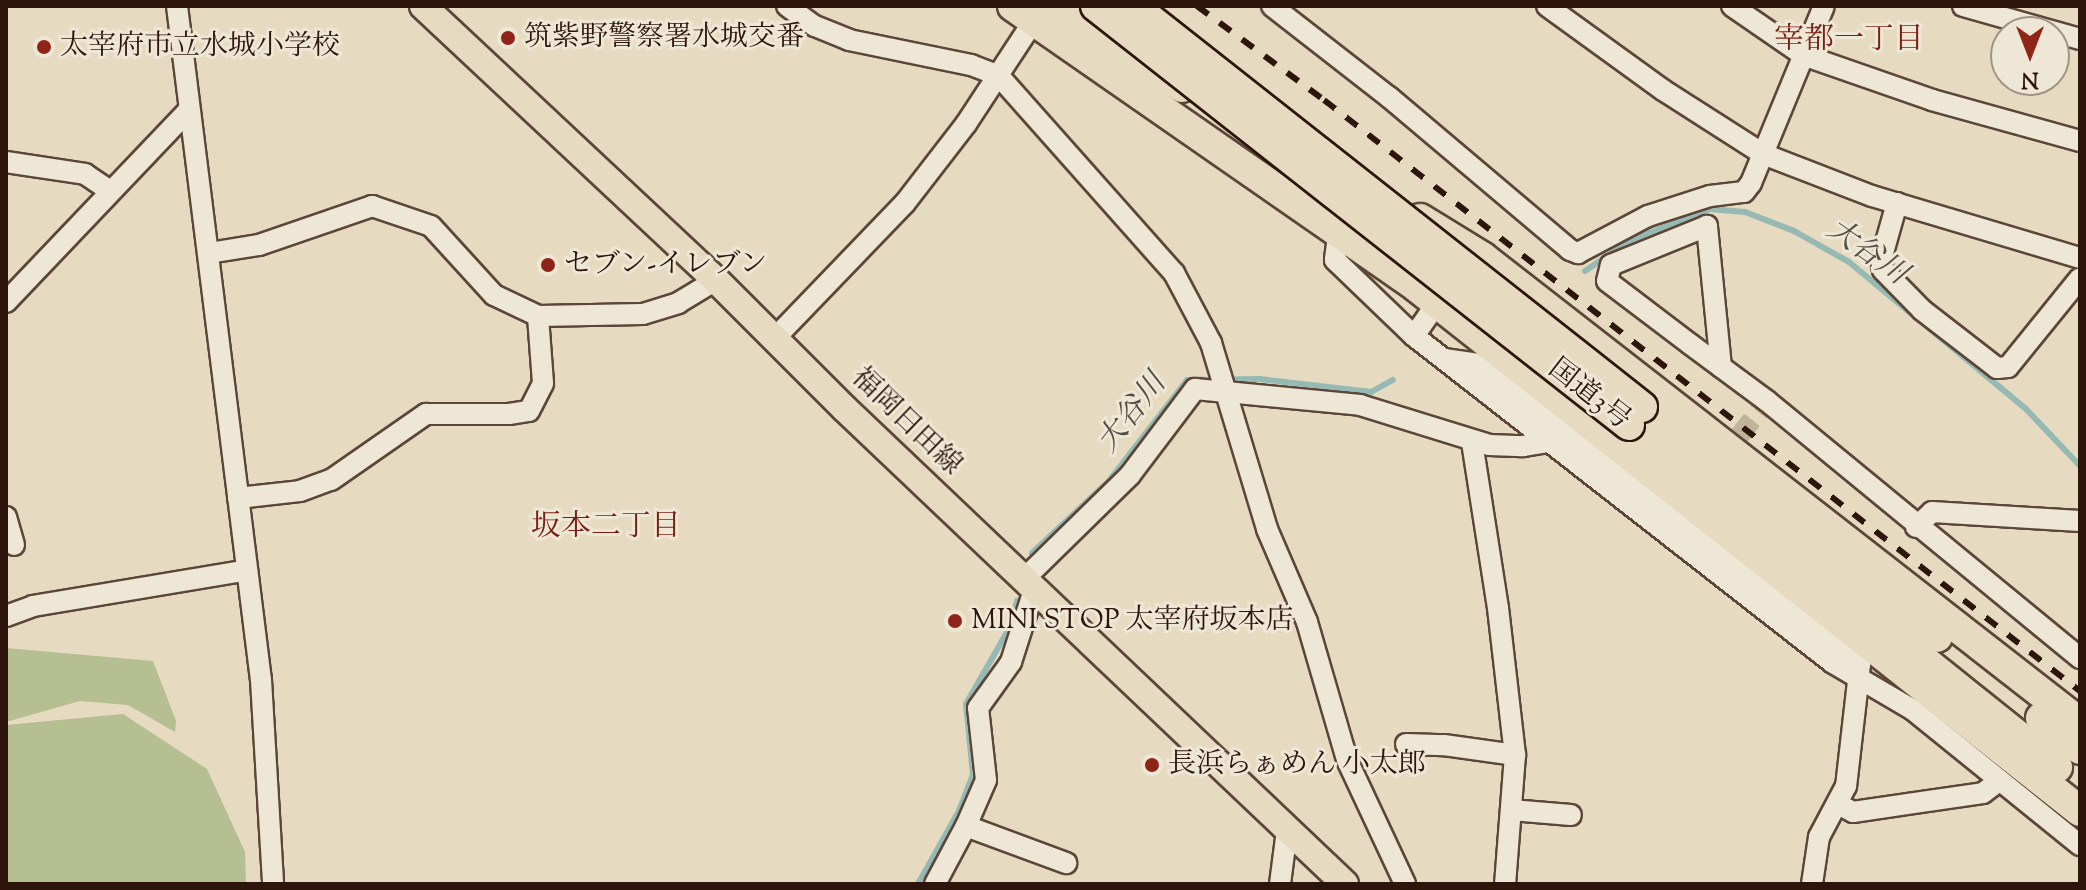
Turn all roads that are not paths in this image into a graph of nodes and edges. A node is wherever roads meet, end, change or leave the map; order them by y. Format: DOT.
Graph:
graph roads {
  1 [pos="177,6"];
  2 [pos="423,6"];
  3 [pos="787,6"];
  4 [pos="1096,6"];
  5 [pos="1133,6"];
  6 [pos="1272,6"];
  7 [pos="1547,6"];
  8 [pos="1732,6"];
  9 [pos="1824,6"];
  10 [pos="1963,6"];
  11 [pos="1035,10"];
  12 [pos="2080,39"];
  13 [pos="1803,55"];
  14 [pos="999,76"];
  15 [pos="189,110"];
  16 [pos="2080,141"];
  17 [pos="1763,154"];
  18 [pos="6,162"];
  19 [pos="109,190"];
  20 [pos="1897,203"];
  21 [pos="1339,230"];
  22 [pos="209,253"];
  23 [pos="2080,258"];
  24 [pos="2080,278"];
  25 [pos="716,280"];
  26 [pos="6,302"];
  27 [pos="1437,303"];
  28 [pos="538,316"];
  29 [pos="1414,336"];
  30 [pos="775,338"];
  31 [pos="1444,359"];
  32 [pos="1721,367"];
  33 [pos="1222,389"];
  34 [pos="1635,416"];
  35 [pos="1472,442"];
  36 [pos="1549,442"];
  37 [pos="238,498"];
  38 [pos="6,517"];
  39 [pos="2080,521"];
  40 [pos="1916,527"];
  41 [pos="14,545"];
  42 [pos="247,570"];
  43 [pos="1030,583"];
  44 [pos="6,616"];
  45 [pos="2080,658"];
  46 [pos="1858,679"];
  47 [pos="2080,723"];
  48 [pos="1406,744"];
  49 [pos="2080,749"];
  50 [pos="1515,755"];
  51 [pos="2000,780"];
  52 [pos="2080,786"];
  53 [pos="1838,804"];
  54 [pos="1511,810"];
  55 [pos="2080,811"];
  56 [pos="1571,815"];
  57 [pos="966,826"];
  58 [pos="1287,830"];
  59 [pos="2080,845"];
  60 [pos="1066,863"];
  61 [pos="273,884"];
  62 [pos="935,884"];
  63 [pos="1280,884"];
  64 [pos="1345,884"];
  65 [pos="1405,884"];
  66 [pos="1505,884"];
  67 [pos="1812,884"];
  1 -- 15 [label="street"];
  2 -- 25 [label="main road, 福岡日田線"];
  3 -- 14 [label="street"];
  4 -- 34 [label="highway, 国道3号, bridge"];
  5 -- 34 [label="highway, 国道3号, bridge"];
  6 -- 17 [label="street"];
  7 -- 17 [label="street"];
  8 -- 13 [label="street"];
  9 -- 13 [label="street"];
  10 -- 12 [label="street"];
  11 -- 14 [label="street"];
  11 -- 21 [label="highway"];
  11 -- 47 [label="highway"];
  13 -- 16 [label="street"];
  13 -- 17 [label="street"];
  14 -- 30 [label="street"];
  14 -- 33 [label="street"];
  15 -- 19 [label="street"];
  15 -- 22 [label="street"];
  17 -- 20 [label="street"];
  18 -- 19 [label="street"];
  19 -- 26 [label="street"];
  20 -- 23 [label="street"];
  20 -- 24 [label="street"];
  21 -- 27 [label="highway"];
  21 -- 29 [label="street"];
  22 -- 28 [label="street"];
  22 -- 37 [label="street"];
  25 -- 28 [label="street"];
  25 -- 30 [label="main road, 福岡日田線"];
  27 -- 29 [label="street"];
  27 -- 55 [label="highway"];
  28 -- 37 [label="street"];
  29 -- 31 [label="street"];
  30 -- 43 [label="main road, 福岡日田線"];
  31 -- 36 [label="street"];
  31 -- 46 [label="street"];
  32 -- 32 [label="street"];
  32 -- 40 [label="street"];
  33 -- 35 [label="street"];
  33 -- 43 [label="street"];
  33 -- 65 [label="street"];
  34 -- 49 [label="highway, 国道3号"];
  34 -- 52 [label="highway, 国道3号"];
  35 -- 36 [label="street"];
  35 -- 50 [label="street"];
  36 -- 46 [label="street"];
  37 -- 42 [label="street"];
  38 -- 41 [label="street"];
  39 -- 40 [label="street"];
  40 -- 45 [label="street"];
  42 -- 44 [label="street"];
  42 -- 61 [label="street"];
  43 -- 57 [label="street"];
  43 -- 58 [label="main road, 福岡日田線"];
  46 -- 51 [label="street"];
  46 -- 53 [label="street"];
  48 -- 50 [label="street"];
  50 -- 54 [label="street"];
  51 -- 53 [label="street"];
  51 -- 59 [label="street"];
  53 -- 67 [label="street"];
  54 -- 56 [label="street"];
  54 -- 66 [label="street"];
  57 -- 60 [label="street"];
  57 -- 62 [label="street"];
  58 -- 63 [label="street"];
  58 -- 64 [label="main road, 福岡日田線"];
}
